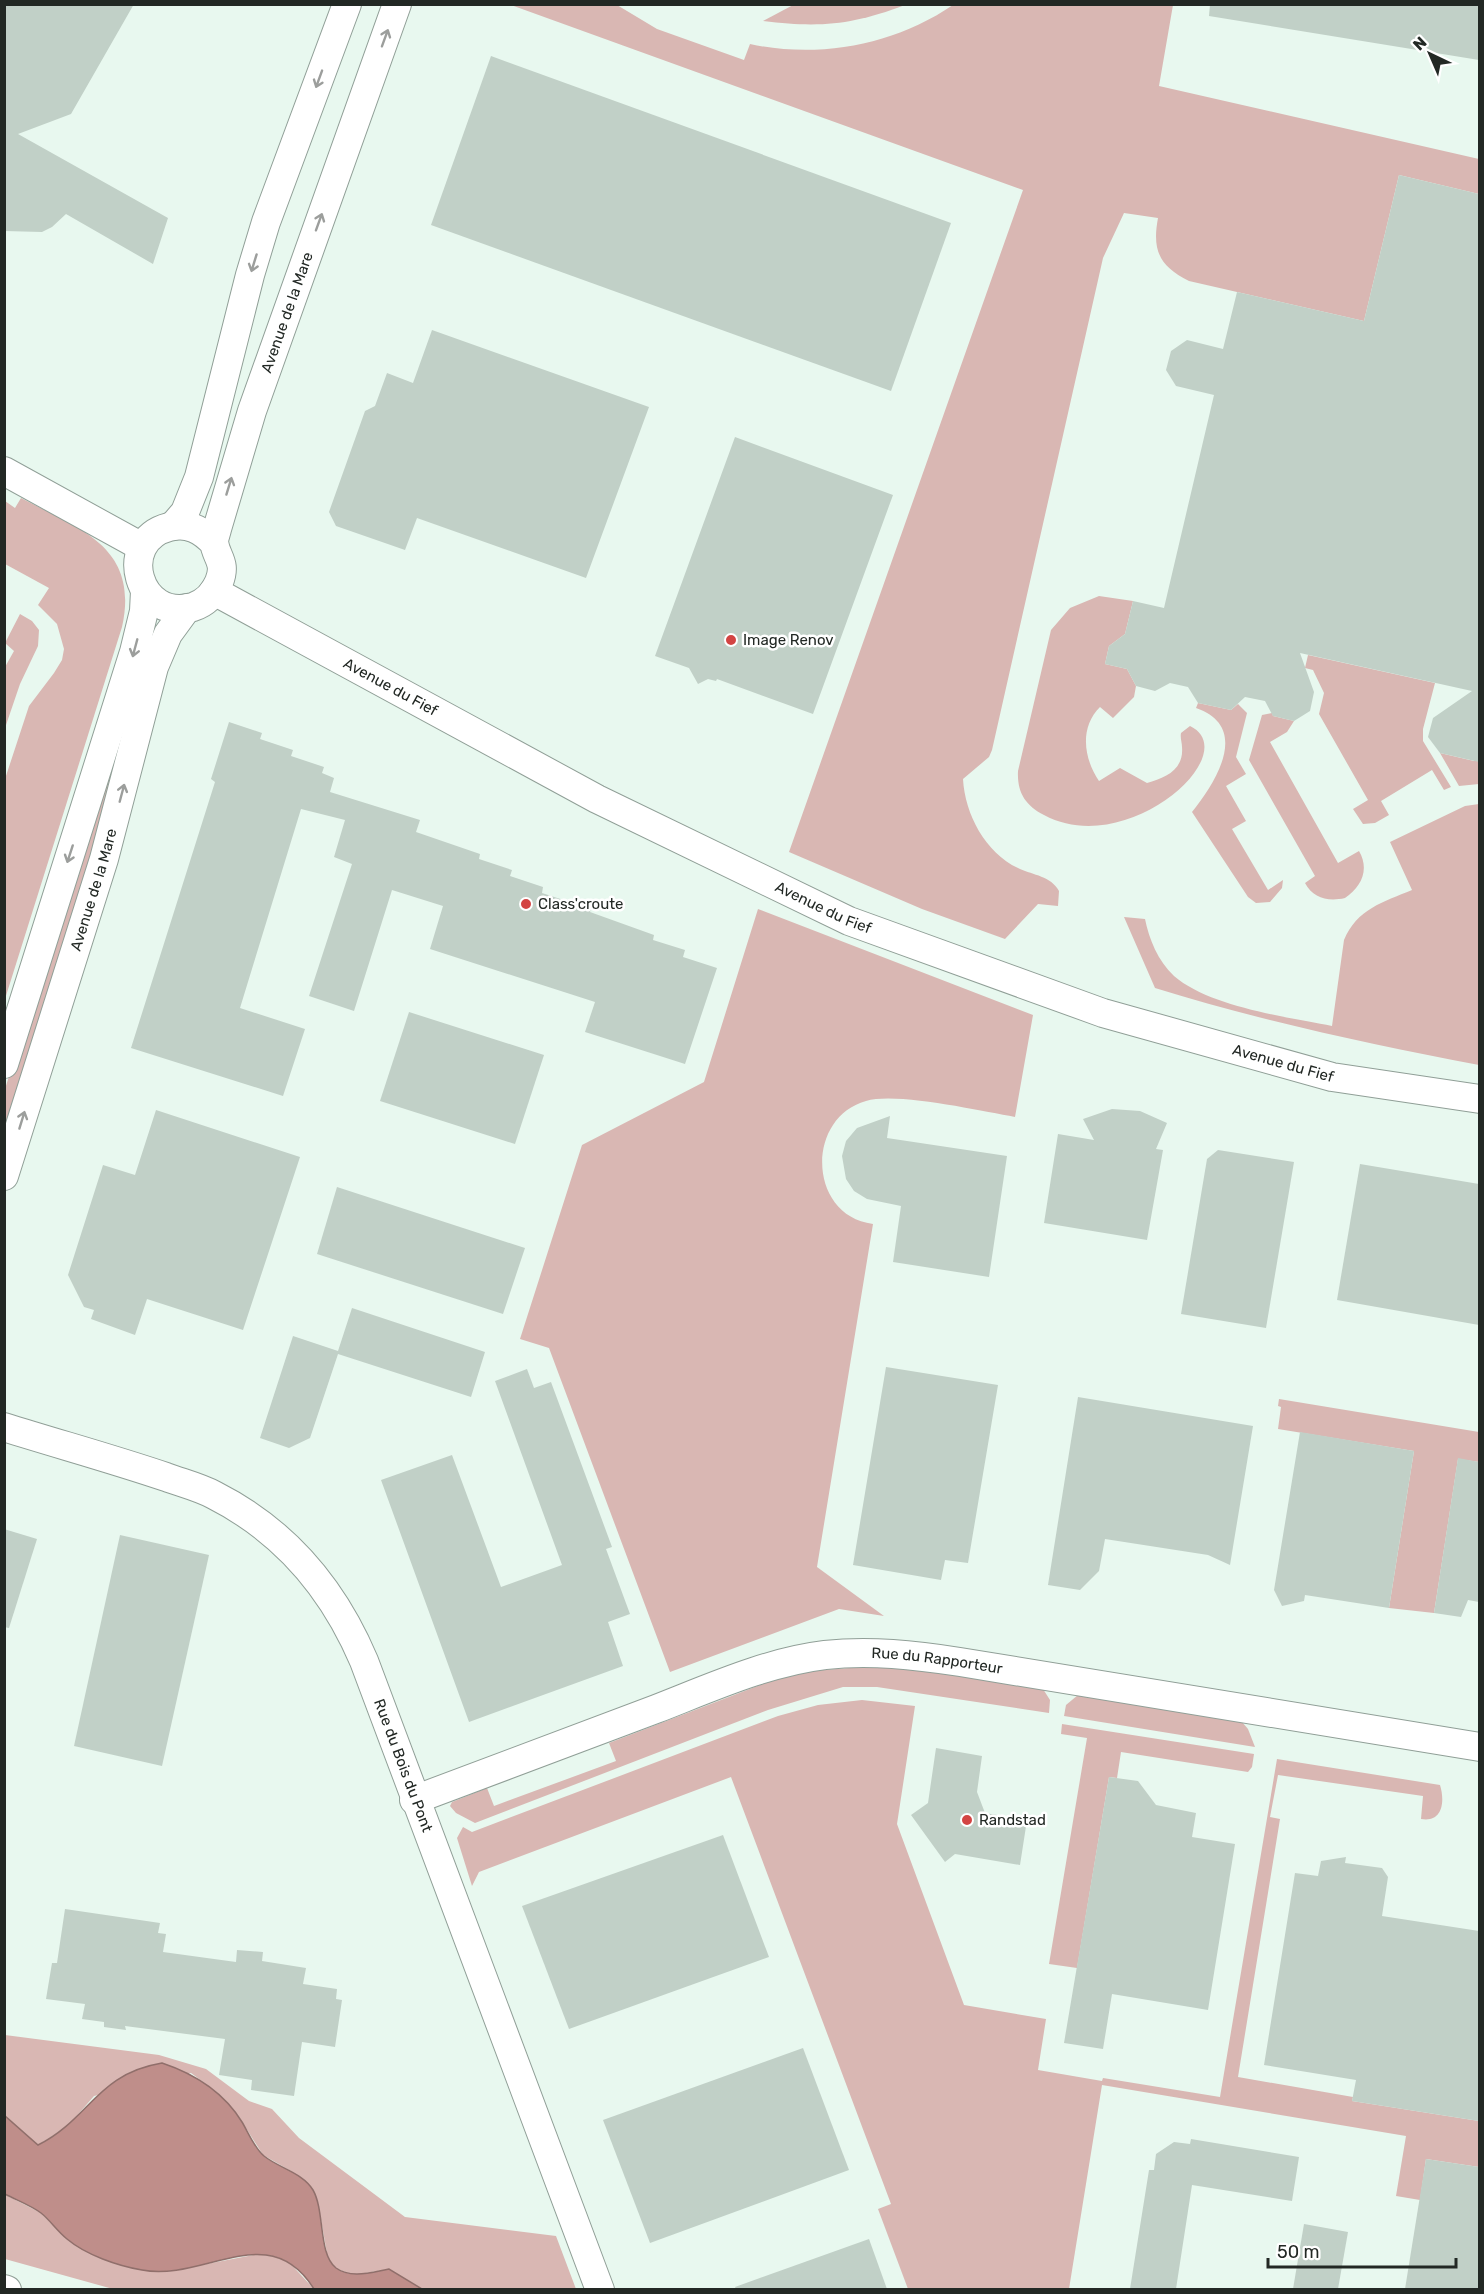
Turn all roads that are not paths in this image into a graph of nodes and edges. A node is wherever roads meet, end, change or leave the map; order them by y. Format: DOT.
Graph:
graph roads {
  1 [pos="347,4"];
  2 [pos="397,4"];
  3 [pos="4,471"];
  4 [pos="173,526"];
  5 [pos="214,543"];
  6 [pos="142,547"];
  7 [pos="145,591"];
  8 [pos="214,591"];
  9 [pos="187,608"];
  10 [pos="4,1064"];
  11 [pos="1479,1099"];
  12 [pos="4,1176"];
  13 [pos="4,1427"];
  14 [pos="1479,1746"];
  15 [pos="414,1800"];
  16 [pos="600,2289"];
  1 -- 4 [label="street, one-way"];
  5 -- 2 [label="street, Avenue de la Mare, one-way"];
  3 -- 6 [label="street"];
  4 -- 5 [label="street"];
  4 -- 6 [label="street"];
  5 -- 8 [label="street, Avenue de la Mare"];
  6 -- 7 [label="street"];
  7 -- 9 [label="street"];
  7 -- 10 [label="street, one-way"];
  8 -- 9 [label="street, Avenue de la Mare"];
  8 -- 11 [label="street, Avenue du Fief"];
  12 -- 9 [label="street, Avenue de la Mare, one-way"];
  13 -- 15 [label="street, Rue du Bois du Pont"];
  14 -- 15 [label="street, Rue du Rapporteur"];
  15 -- 16 [label="street, Rue du Bois du Pont"];
}
